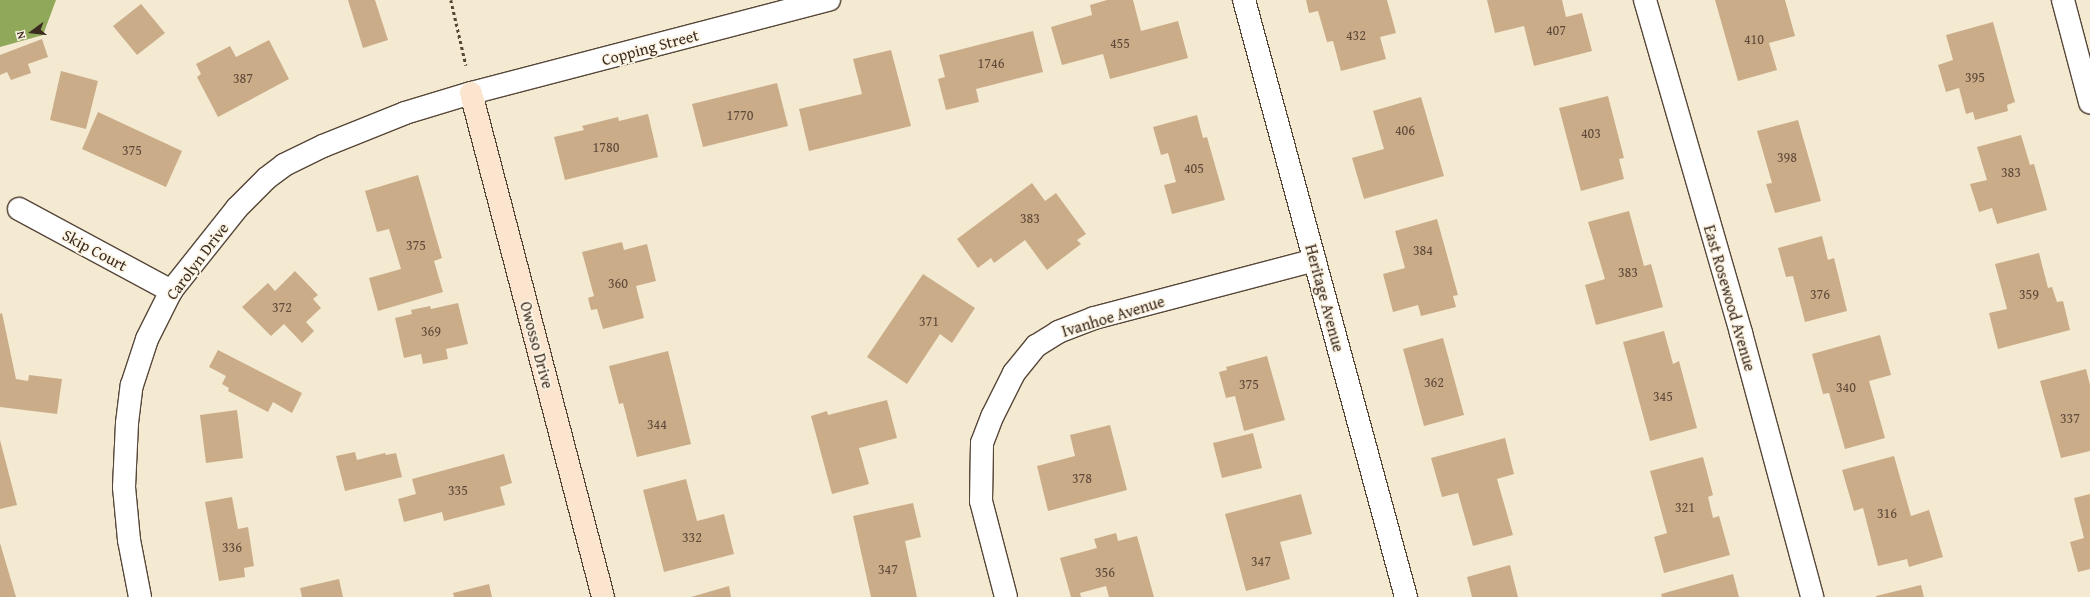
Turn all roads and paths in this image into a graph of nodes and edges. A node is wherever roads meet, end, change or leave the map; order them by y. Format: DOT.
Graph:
graph roads {
  1 [pos="451,0"];
  2 [pos="829,0"];
  3 [pos="1244,0"];
  4 [pos="1645,0"];
  5 [pos="2063,0"];
  6 [pos="471,93"];
  7 [pos="2090,102"];
  8 [pos="19,209"];
  9 [pos="1314,260"];
  10 [pos="171,291"];
  11 [pos="140,597"];
  12 [pos="603,597"];
  13 [pos="1006,597"];
  14 [pos="1406,597"];
  15 [pos="1812,597"];
  1 -- 6 [label="path"];
  2 -- 6 [label="street, Copping Street"];
  3 -- 9 [label="street, Heritage Avenue"];
  4 -- 15 [label="street, East Rosewood Avenue"];
  5 -- 7 [label="street"];
  6 -- 10 [label="street, Carolyn Drive"];
  6 -- 12 [label="street, Owosso Drive"];
  8 -- 10 [label="street, Skip Court"];
  9 -- 13 [label="street, Ivanhoe Avenue"];
  9 -- 14 [label="street, Heritage Avenue"];
  10 -- 11 [label="street, Carolyn Drive"];
}
